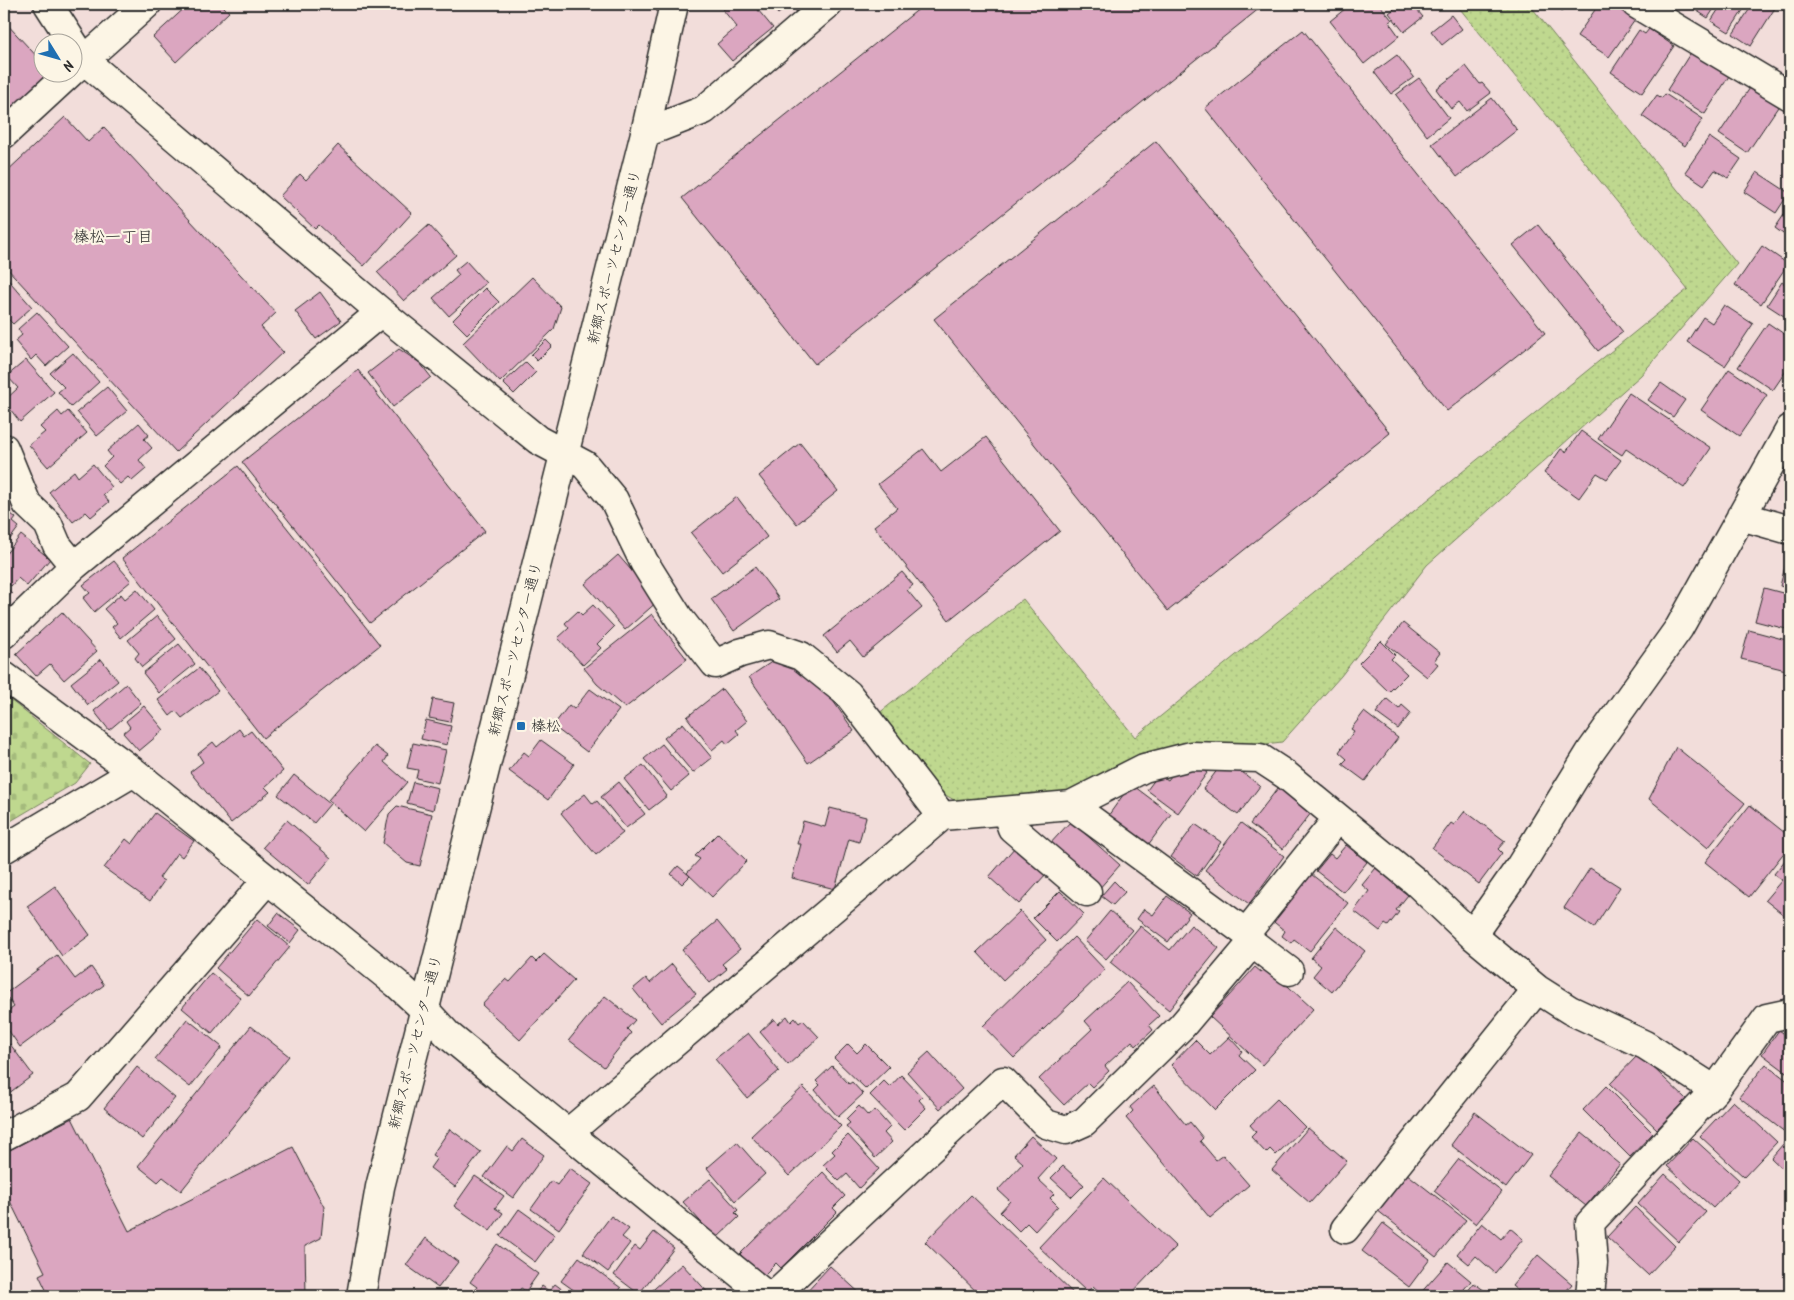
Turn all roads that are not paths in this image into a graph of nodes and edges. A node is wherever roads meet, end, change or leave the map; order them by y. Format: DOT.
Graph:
graph roads {
  1 [pos="48,4"];
  2 [pos="147,4"];
  3 [pos="674,4"];
  4 [pos="828,4"];
  5 [pos="1636,4"];
  6 [pos="60,32"];
  7 [pos="82,63"];
  8 [pos="82,73"];
  9 [pos="61,82"];
  10 [pos="1790,96"];
  11 [pos="4,134"];
  12 [pos="645,134"];
  13 [pos="381,312"];
  14 [pos="1790,429"];
  15 [pos="4,448"];
  16 [pos="564,453"];
  17 [pos="1741,516"];
  18 [pos="1790,530"];
  19 [pos="74,566"];
  20 [pos="4,634"];
  21 [pos="4,676"];
  22 [pos="134,772"];
  23 [pos="1072,805"];
  24 [pos="1006,811"];
  25 [pos="942,816"];
  26 [pos="1338,818"];
  27 [pos="4,849"];
  28 [pos="267,880"];
  29 [pos="1086,892"];
  30 [pos="1472,935"];
  31 [pos="1249,938"];
  32 [pos="1289,971"];
  33 [pos="1537,989"];
  34 [pos="424,1008"];
  35 [pos="1790,1012"];
  36 [pos="1716,1090"];
  37 [pos="568,1133"];
  38 [pos="4,1136"];
  39 [pos="1345,1229"];
  40 [pos="361,1296"];
  41 [pos="766,1296"];
  42 [pos="773,1296"];
  43 [pos="1590,1296"];
  1 -- 6 [label="street"];
  2 -- 7 [label="street"];
  3 -- 12 [label="street, 新郷スポーツセンター通り"];
  4 -- 12 [label="street"];
  5 -- 10 [label="street"];
  8 -- 13 [label="street"];
  9 -- 11 [label="street"];
  12 -- 16 [label="street, 新郷スポーツセンター通り"];
  13 -- 16 [label="street"];
  13 -- 19 [label="street"];
  14 -- 17 [label="street"];
  15 -- 19 [label="street"];
  16 -- 25 [label="street"];
  16 -- 34 [label="street, 新郷スポーツセンター通り"];
  17 -- 18 [label="street"];
  17 -- 30 [label="street"];
  19 -- 20 [label="street"];
  21 -- 22 [label="street"];
  22 -- 27 [label="street"];
  22 -- 28 [label="street"];
  23 -- 24 [label="street"];
  23 -- 26 [label="street"];
  23 -- 31 [label="street"];
  24 -- 25 [label="street"];
  24 -- 29 [label="street"];
  25 -- 37 [label="street"];
  26 -- 30 [label="street"];
  26 -- 31 [label="street"];
  28 -- 34 [label="street"];
  28 -- 38 [label="street"];
  30 -- 33 [label="street"];
  31 -- 32 [label="street"];
  31 -- 42 [label="street"];
  33 -- 36 [label="street"];
  33 -- 39 [label="street"];
  34 -- 37 [label="street"];
  34 -- 40 [label="street, 新郷スポーツセンター通り"];
  35 -- 36 [label="street"];
  36 -- 43 [label="street"];
  37 -- 41 [label="street"];
}
